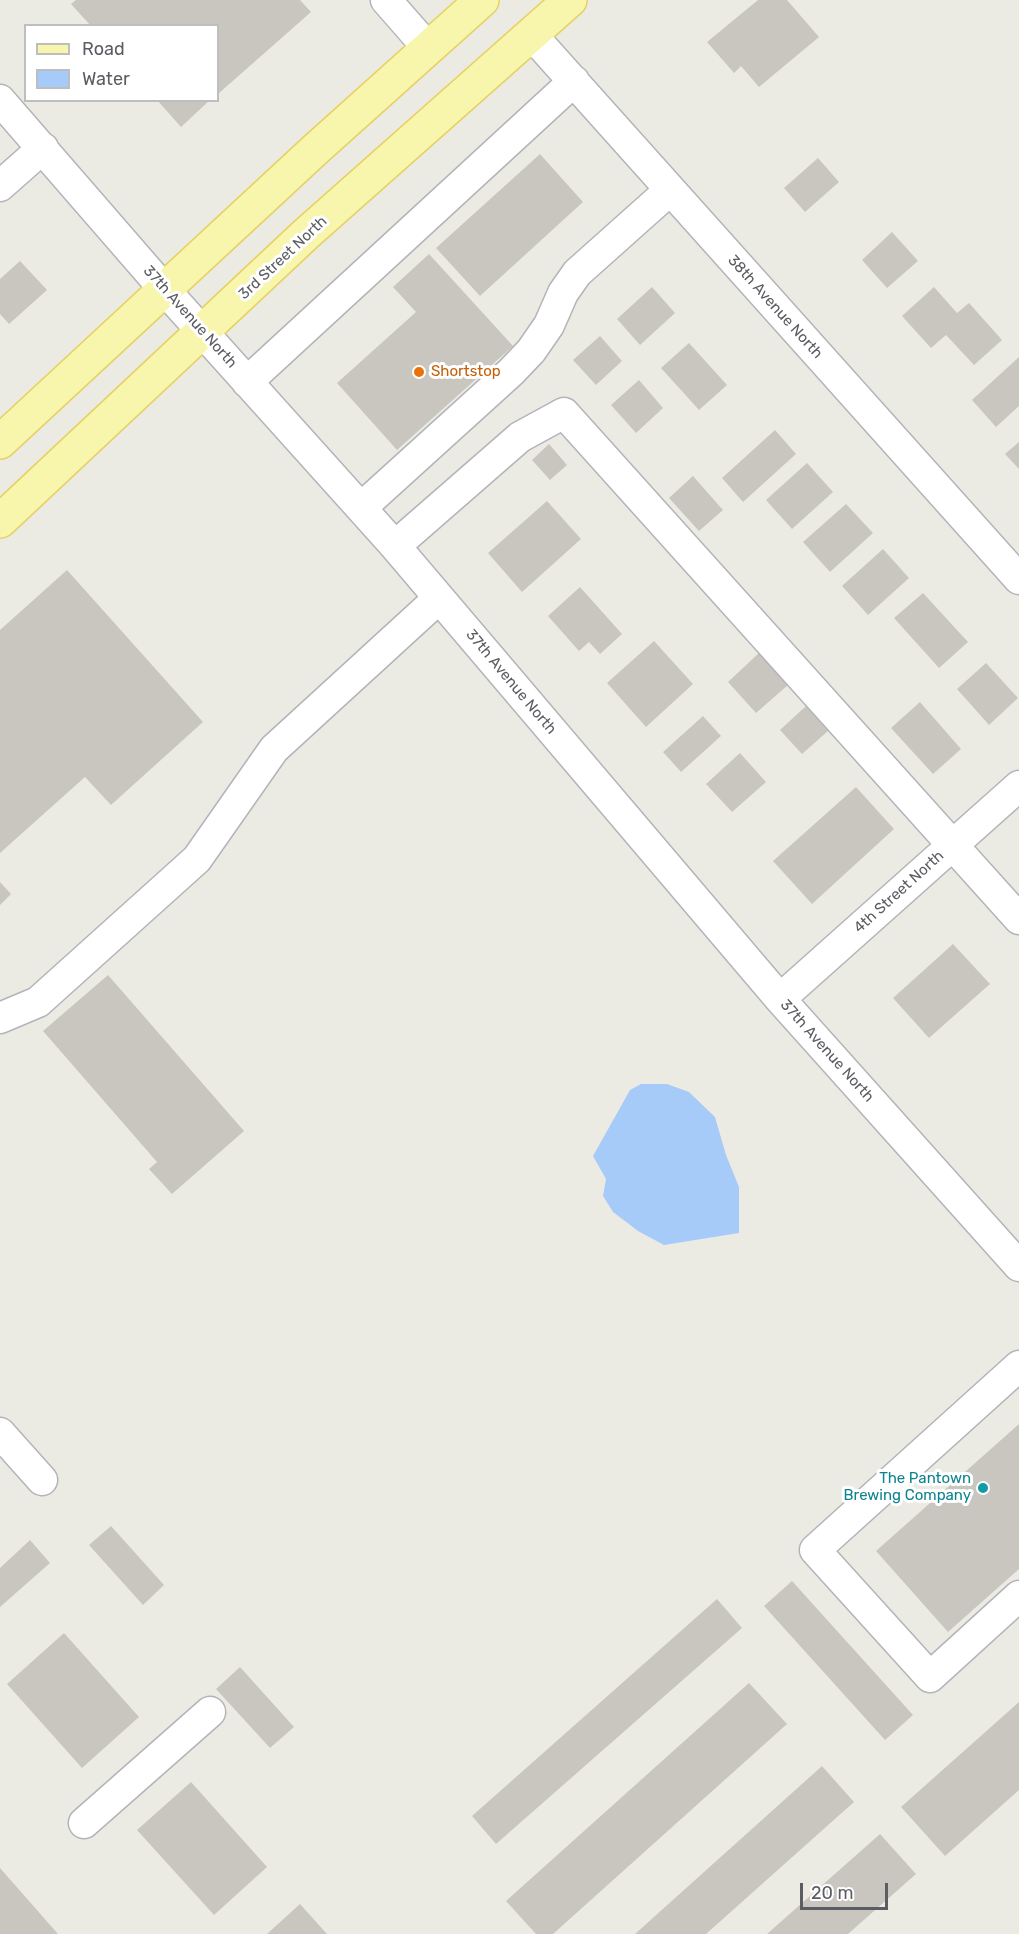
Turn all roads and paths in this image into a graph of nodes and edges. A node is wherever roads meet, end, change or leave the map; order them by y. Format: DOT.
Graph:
graph roads {
  1 [pos="386,0"];
  2 [pos="482,0"];
  3 [pos="570,0"];
  4 [pos="531,34"];
  5 [pos="428,48"];
  6 [pos="574,81"];
  7 [pos="0,100"];
  8 [pos="43,148"];
  9 [pos="0,186"];
  10 [pos="670,190"];
  11 [pos="164,289"];
  12 [pos="203,332"];
  13 [pos="247,382"];
  14 [pos="0,442"];
  15 [pos="361,508"];
  16 [pos="0,521"];
  17 [pos="395,546"];
  18 [pos="1019,579"];
  19 [pos="439,598"];
  20 [pos="1019,786"];
  21 [pos="953,845"];
  22 [pos="1019,919"];
  23 [pos="780,999"];
  24 [pos="0,1018"];
  25 [pos="1019,1266"];
  26 [pos="1018,1369"];
  27 [pos="0,1432"];
  28 [pos="42,1480"];
  29 [pos="1019,1596"];
  30 [pos="210,1712"];
  31 [pos="84,1823"];
  1 -- 5 [label="street"];
  2 -- 5 [label="main road"];
  3 -- 4 [label="main road, 3rd Street North"];
  4 -- 6 [label="street, 38th Avenue North"];
  4 -- 12 [label="main road, 3rd Street North"];
  5 -- 11 [label="main road"];
  6 -- 10 [label="street, 38th Avenue North"];
  6 -- 13 [label="street"];
  7 -- 8 [label="street, 37th Avenue North"];
  8 -- 9 [label="street"];
  8 -- 11 [label="street, 37th Avenue North"];
  10 -- 15 [label="street"];
  10 -- 18 [label="street, 38th Avenue North"];
  11 -- 12 [label="street, 37th Avenue North"];
  11 -- 14 [label="main road"];
  12 -- 13 [label="street, 37th Avenue North"];
  12 -- 16 [label="main road, 3rd Street North"];
  13 -- 15 [label="street, 37th Avenue North"];
  15 -- 17 [label="street, 37th Avenue North"];
  17 -- 19 [label="street, 37th Avenue North"];
  17 -- 21 [label="street"];
  19 -- 23 [label="street, 37th Avenue North"];
  19 -- 24 [label="street"];
  20 -- 21 [label="street, 4th Street North"];
  21 -- 22 [label="street"];
  21 -- 23 [label="street, 4th Street North"];
  23 -- 25 [label="street, 37th Avenue North"];
  26 -- 29 [label="street"];
  27 -- 28 [label="street"];
  30 -- 31 [label="street"];
}
